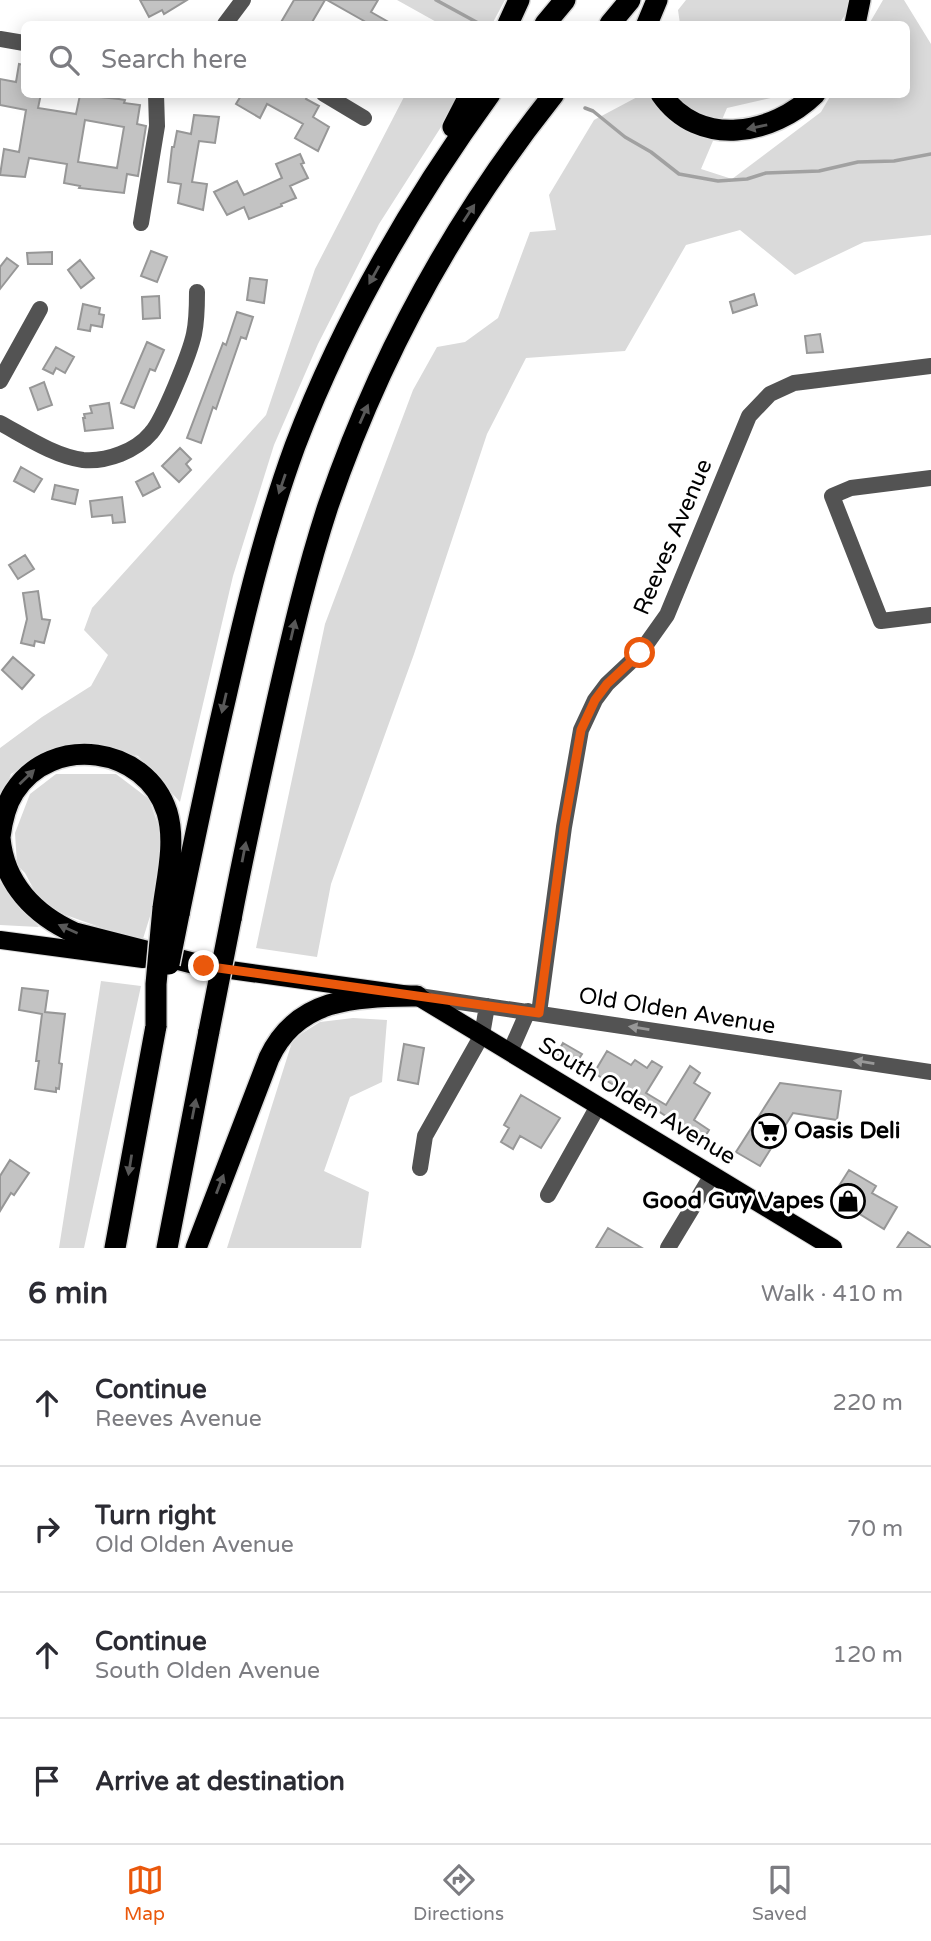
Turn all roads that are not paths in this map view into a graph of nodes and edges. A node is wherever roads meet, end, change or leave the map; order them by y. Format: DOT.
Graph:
graph roads {
  1 [pos="243,0"];
  2 [pos="519,0"];
  3 [pos="565,0"];
  4 [pos="630,0"];
  5 [pos="657,0"];
  6 [pos="860,0"];
  7 [pos="229,21"];
  8 [pos="509,21"];
  9 [pos="548,21"];
  10 [pos="612,21"];
  11 [pos="648,21"];
  12 [pos="856,21"];
  13 [pos="0,39"];
  14 [pos="21,42"];
  15 [pos="156,98"];
  16 [pos="331,98"];
  17 [pos="468,98"];
  18 [pos="487,98"];
  19 [pos="551,98"];
  20 [pos="665,98"];
  21 [pos="810,98"];
  22 [pos="364,118"];
  23 [pos="141,223"];
  24 [pos="390,245"];
  25 [pos="197,292"];
  26 [pos="40,309"];
  27 [pos="931,366"];
  28 [pos="0,381"];
  29 [pos="0,423"];
  30 [pos="931,478"];
  31 [pos="931,615"];
  32 [pos="0,837"];
  33 [pos="171,911"];
  34 [pos="0,940"];
  35 [pos="204,966"];
  36 [pos="417,996"];
  37 [pos="488,1006"];
  38 [pos="533,1012"];
  39 [pos="482,1035"];
  40 [pos="510,1052"];
  41 [pos="931,1072"];
  42 [pos="598,1106"];
  43 [pos="420,1168"];
  44 [pos="712,1175"];
  45 [pos="548,1195"];
  46 [pos="828,1247"];
  47 [pos="115,1248"];
  48 [pos="167,1248"];
  49 [pos="196,1248"];
  50 [pos="668,1248"];
  1 -- 7 [label="street"];
  2 -- 8 [label="highway"];
  3 -- 9 [label="highway"];
  4 -- 10 [label="highway"];
  5 -- 11 [label="highway"];
  6 -- 12 [label="highway"];
  13 -- 14 [label="street"];
  15 -- 23 [label="street"];
  16 -- 22 [label="street"];
  17 -- 24 [label="highway"];
  18 -- 24 [label="highway"];
  48 -- 19 [label="highway, one-way, bridge"];
  21 -- 20 [label="highway, one-way"];
  24 -- 33 [label="highway, one-way"];
  25 -- 29 [label="street"];
  26 -- 28 [label="street"];
  27 -- 38 [label="street, Reeves Avenue"];
  30 -- 31 [label="street"];
  32 -- 33 [label="highway, one-way"];
  35 -- 32 [label="highway, one-way"];
  33 -- 47 [label="highway, one-way, bridge"];
  34 -- 35 [label="main road, South Olden Avenue"];
  35 -- 36 [label="main road, South Olden Avenue"];
  36 -- 37 [label="street, Old Olden Avenue"];
  36 -- 39 [label="main road, South Olden Avenue"];
  49 -- 36 [label="highway, one-way"];
  37 -- 38 [label="street, Old Olden Avenue"];
  37 -- 39 [label="street"];
  38 -- 40 [label="street, Reeves Avenue"];
  41 -- 38 [label="street, Old Olden Avenue, one-way"];
  39 -- 40 [label="main road, South Olden Avenue"];
  39 -- 43 [label="street"];
  40 -- 42 [label="main road, South Olden Avenue"];
  42 -- 44 [label="main road, South Olden Avenue"];
  42 -- 45 [label="street"];
  44 -- 46 [label="main road, South Olden Avenue"];
  44 -- 50 [label="street"];
}
